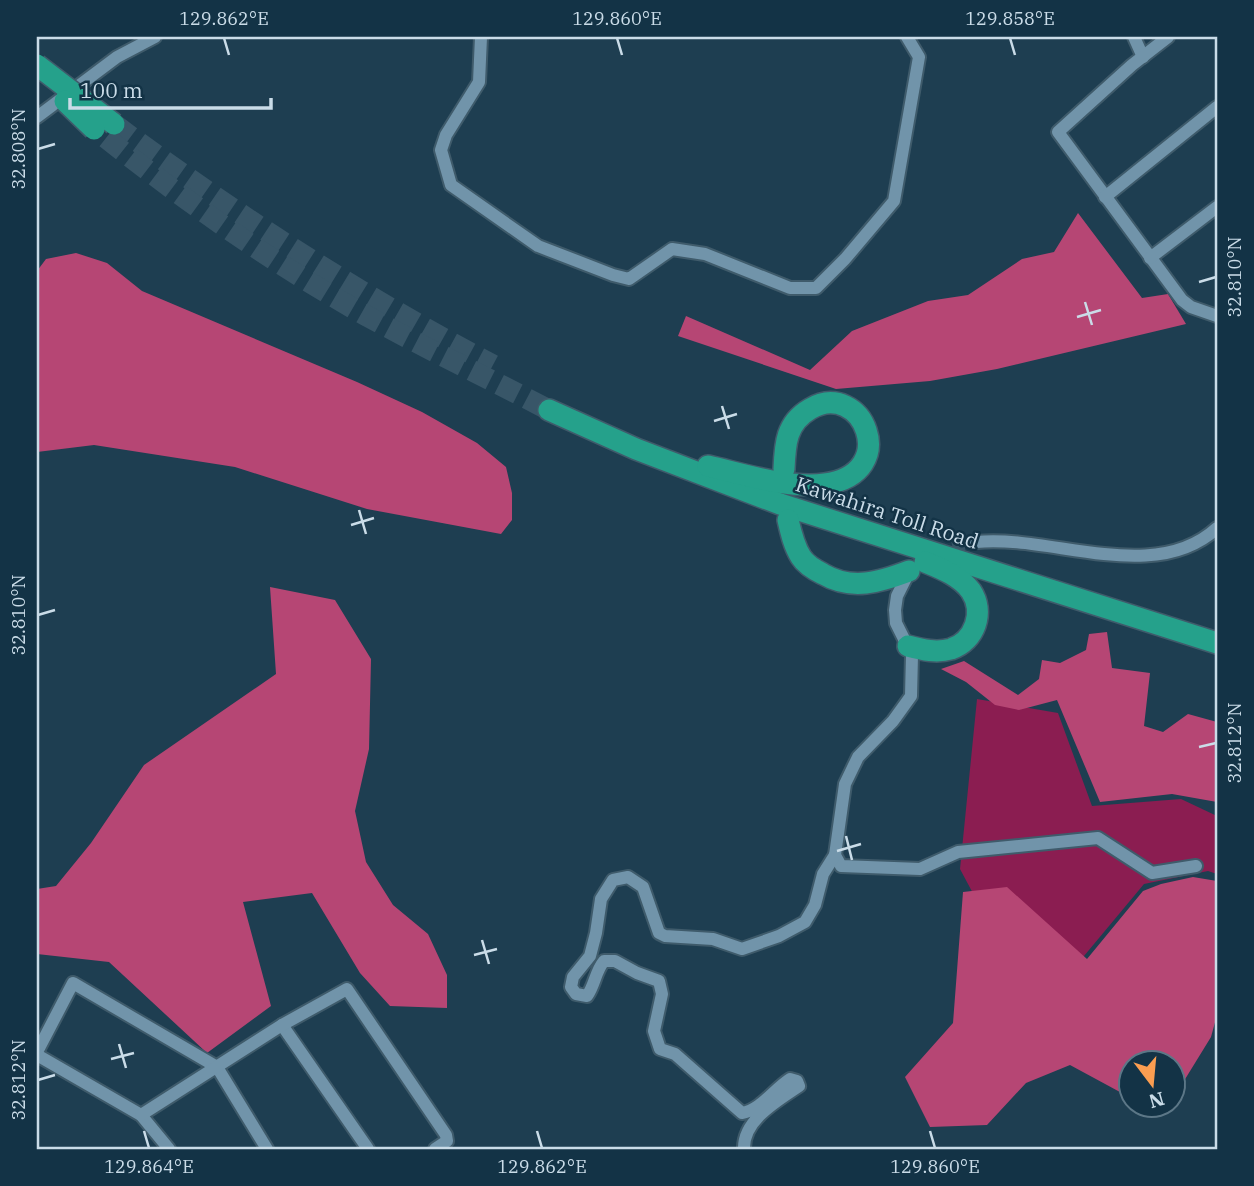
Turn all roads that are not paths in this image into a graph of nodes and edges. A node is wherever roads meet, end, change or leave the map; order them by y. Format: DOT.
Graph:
graph roads {
  1 [pos="155,37"];
  2 [pos="481,37"];
  3 [pos="907,37"];
  4 [pos="1134,37"];
  5 [pos="1168,37"];
  6 [pos="1143,57"];
  7 [pos="37,65"];
  8 [pos="37,75"];
  9 [pos="1217,107"];
  10 [pos="37,117"];
  11 [pos="1105,197"];
  12 [pos="1217,207"];
  13 [pos="1150,258"];
  14 [pos="1217,317"];
  15 [pos="706,466"];
  16 [pos="784,469"];
  17 [pos="784,512"];
  18 [pos="1217,528"];
  19 [pos="976,542"];
  20 [pos="913,569"];
  21 [pos="1217,634"];
  22 [pos="1217,643"];
  23 [pos="908,646"];
  24 [pos="835,855"];
  25 [pos="1196,866"];
  26 [pos="282,1025"];
  27 [pos="37,1053"];
  28 [pos="216,1068"];
  29 [pos="141,1115"];
  30 [pos="169,1149"];
  31 [pos="267,1149"];
  32 [pos="369,1149"];
  33 [pos="435,1149"];
  34 [pos="744,1149"];
  1 -- 10 [label="street"];
  2 -- 3 [label="street"];
  4 -- 6 [label="street"];
  5 -- 6 [label="street"];
  6 -- 11 [label="street"];
  7 -- 8 [label="highway, bridge"];
  9 -- 11 [label="street"];
  11 -- 13 [label="street"];
  12 -- 13 [label="street"];
  13 -- 14 [label="street"];
  15 -- 16 [label="highway"];
  15 -- 17 [label="highway, Kawahira Toll Road"];
  15 -- 21 [label="highway, Kawahira Toll Road"];
  17 -- 20 [label="highway"];
  17 -- 22 [label="highway, Kawahira Toll Road"];
  17 -- 23 [label="highway"];
  18 -- 19 [label="street"];
  20 -- 23 [label="street"];
  23 -- 24 [label="street"];
  24 -- 25 [label="street"];
  24 -- 34 [label="street"];
  26 -- 28 [label="street"];
  26 -- 32 [label="street"];
  26 -- 33 [label="street"];
  27 -- 28 [label="street"];
  27 -- 29 [label="street"];
  28 -- 29 [label="street"];
  28 -- 31 [label="street"];
  29 -- 30 [label="street"];
}
